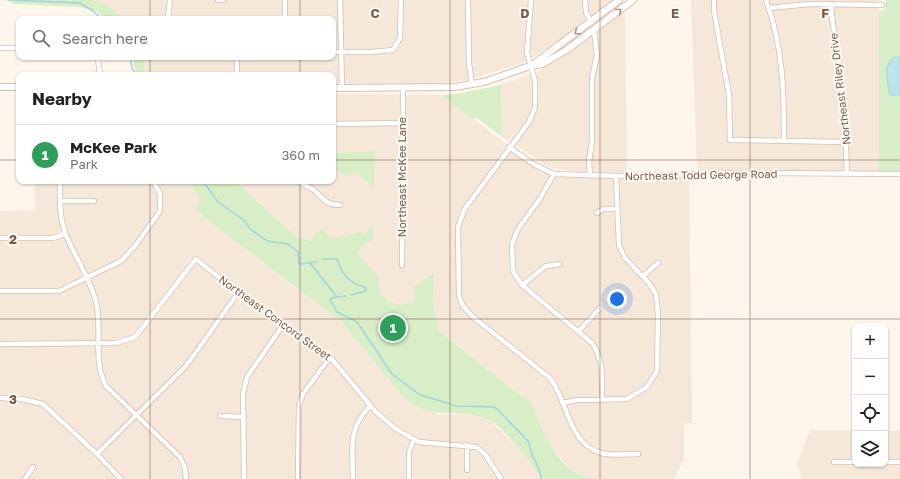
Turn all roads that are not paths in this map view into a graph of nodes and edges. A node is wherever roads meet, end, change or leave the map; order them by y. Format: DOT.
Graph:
graph roads {
  1 [pos="170,0"];
  2 [pos="218,0"];
  3 [pos="224,0"];
  4 [pos="285,0"];
  5 [pos="340,0"];
  6 [pos="401,0"];
  7 [pos="468,0"];
  8 [pos="531,0"];
  9 [pos="585,0"];
  10 [pos="619,0"];
  11 [pos="633,0"];
  12 [pos="714,0"];
  13 [pos="766,0"];
  14 [pos="831,4"];
  15 [pos="882,5"];
  16 [pos="769,8"];
  17 [pos="168,16"];
  18 [pos="285,16"];
  19 [pos="591,22"];
  20 [pos="594,30"];
  21 [pos="0,48"];
  22 [pos="16,48"];
  23 [pos="336,52"];
  24 [pos="340,52"];
  25 [pos="98,60"];
  26 [pos="237,60"];
  27 [pos="530,66"];
  28 [pos="100,72"];
  29 [pos="237,72"];
  30 [pos="472,84"];
  31 [pos="0,87"];
  32 [pos="16,87"];
  33 [pos="336,88"];
  34 [pos="342,88"];
  35 [pos="403,89"];
  36 [pos="402,123"];
  37 [pos="336,124"];
  38 [pos="784,141"];
  39 [pos="847,142"];
  40 [pos="510,147"];
  41 [pos="554,174"];
  42 [pos="848,174"];
  43 [pos="900,174"];
  44 [pos="590,175"];
  45 [pos="616,176"];
  46 [pos="60,184"];
  47 [pos="154,184"];
  48 [pos="303,184"];
  49 [pos="60,201"];
  50 [pos="94,201"];
  51 [pos="340,205"];
  52 [pos="617,209"];
  53 [pos="597,213"];
  54 [pos="65,234"];
  55 [pos="0,238"];
  56 [pos="658,263"];
  57 [pos="560,264"];
  58 [pos="402,265"];
  59 [pos="643,276"];
  60 [pos="86,278"];
  61 [pos="522,285"];
  62 [pos="0,291"];
  63 [pos="238,293"];
  64 [pos="600,308"];
  65 [pos="283,325"];
  66 [pos="579,331"];
  67 [pos="99,343"];
  68 [pos="0,344"];
  69 [pos="330,357"];
  70 [pos="0,398"];
  71 [pos="602,399"];
  72 [pos="563,403"];
  73 [pos="370,406"];
  74 [pos="137,416"];
  75 [pos="220,416"];
  76 [pos="244,416"];
  77 [pos="414,439"];
  78 [pos="467,445"];
  79 [pos="97,454"];
  80 [pos="638,454"];
  81 [pos="834,462"];
  82 [pos="852,462"];
  83 [pos="888,462"];
  84 [pos="900,462"];
  85 [pos="33,467"];
  86 [pos="467,470"];
  87 [pos="25,479"];
  88 [pos="121,479"];
  89 [pos="186,479"];
  90 [pos="244,479"];
  91 [pos="298,479"];
  92 [pos="353,479"];
  93 [pos="409,479"];
  94 [pos="501,479"];
  1 -- 17 [label="street"];
  2 -- 3 [label="street"];
  4 -- 18 [label="street"];
  5 -- 24 [label="street"];
  6 -- 24 [label="street"];
  7 -- 30 [label="street"];
  8 -- 27 [label="street"];
  9 -- 19 [label="street"];
  10 -- 19 [label="main road"];
  20 -- 11 [label="main road, one-way"];
  12 -- 38 [label="street"];
  13 -- 16 [label="street"];
  14 -- 15 [label="street"];
  14 -- 16 [label="street"];
  14 -- 39 [label="street, Northeast Riley Drive"];
  16 -- 38 [label="street"];
  19 -- 27 [label="main road, one-way"];
  20 -- 27 [label="main road"];
  20 -- 44 [label="street"];
  21 -- 22 [label="street"];
  23 -- 24 [label="street"];
  24 -- 34 [label="street"];
  25 -- 28 [label="street"];
  26 -- 29 [label="street"];
  27 -- 30 [label="main road"];
  27 -- 40 [label="street"];
  30 -- 35 [label="main road"];
  31 -- 32 [label="main road"];
  33 -- 34 [label="main road"];
  34 -- 35 [label="main road"];
  35 -- 36 [label="street, Northeast McKee Lane"];
  36 -- 37 [label="street"];
  36 -- 58 [label="street, Northeast McKee Lane"];
  38 -- 39 [label="street"];
  39 -- 42 [label="street, Northeast Riley Drive"];
  40 -- 41 [label="street, Northeast Todd George Road"];
  40 -- 72 [label="street"];
  41 -- 44 [label="street, Northeast Todd George Road"];
  41 -- 61 [label="street"];
  42 -- 43 [label="street, Northeast Todd George Road"];
  42 -- 45 [label="street, Northeast Todd George Road"];
  44 -- 45 [label="street, Northeast Todd George Road"];
  45 -- 52 [label="street"];
  46 -- 49 [label="street"];
  47 -- 60 [label="street"];
  48 -- 51 [label="street"];
  49 -- 50 [label="street"];
  49 -- 54 [label="street"];
  52 -- 53 [label="street"];
  52 -- 59 [label="street"];
  54 -- 55 [label="street"];
  54 -- 60 [label="street"];
  56 -- 59 [label="street"];
  57 -- 61 [label="street"];
  59 -- 71 [label="street"];
  60 -- 62 [label="street"];
  60 -- 67 [label="street"];
  61 -- 66 [label="street"];
  63 -- 65 [label="street, Northeast Concord Street"];
  63 -- 67 [label="street, Northeast Concord Street"];
  63 -- 74 [label="street"];
  64 -- 66 [label="street"];
  65 -- 69 [label="street, Northeast Concord Street"];
  65 -- 76 [label="street"];
  66 -- 71 [label="street"];
  67 -- 68 [label="street"];
  67 -- 74 [label="street"];
  69 -- 73 [label="street, Northeast Concord Street"];
  69 -- 91 [label="street"];
  70 -- 79 [label="street"];
  71 -- 72 [label="street"];
  72 -- 80 [label="street"];
  73 -- 77 [label="street, Northeast Concord Street"];
  73 -- 92 [label="street"];
  74 -- 79 [label="street"];
  74 -- 89 [label="street"];
  75 -- 76 [label="street"];
  76 -- 90 [label="street"];
  77 -- 78 [label="street, Northeast Concord Street"];
  77 -- 93 [label="street"];
  78 -- 86 [label="street"];
  78 -- 94 [label="street, Northeast Concord Street"];
  79 -- 88 [label="street"];
  81 -- 82 [label="street"];
  83 -- 84 [label="street"];
  85 -- 87 [label="street"];
}
